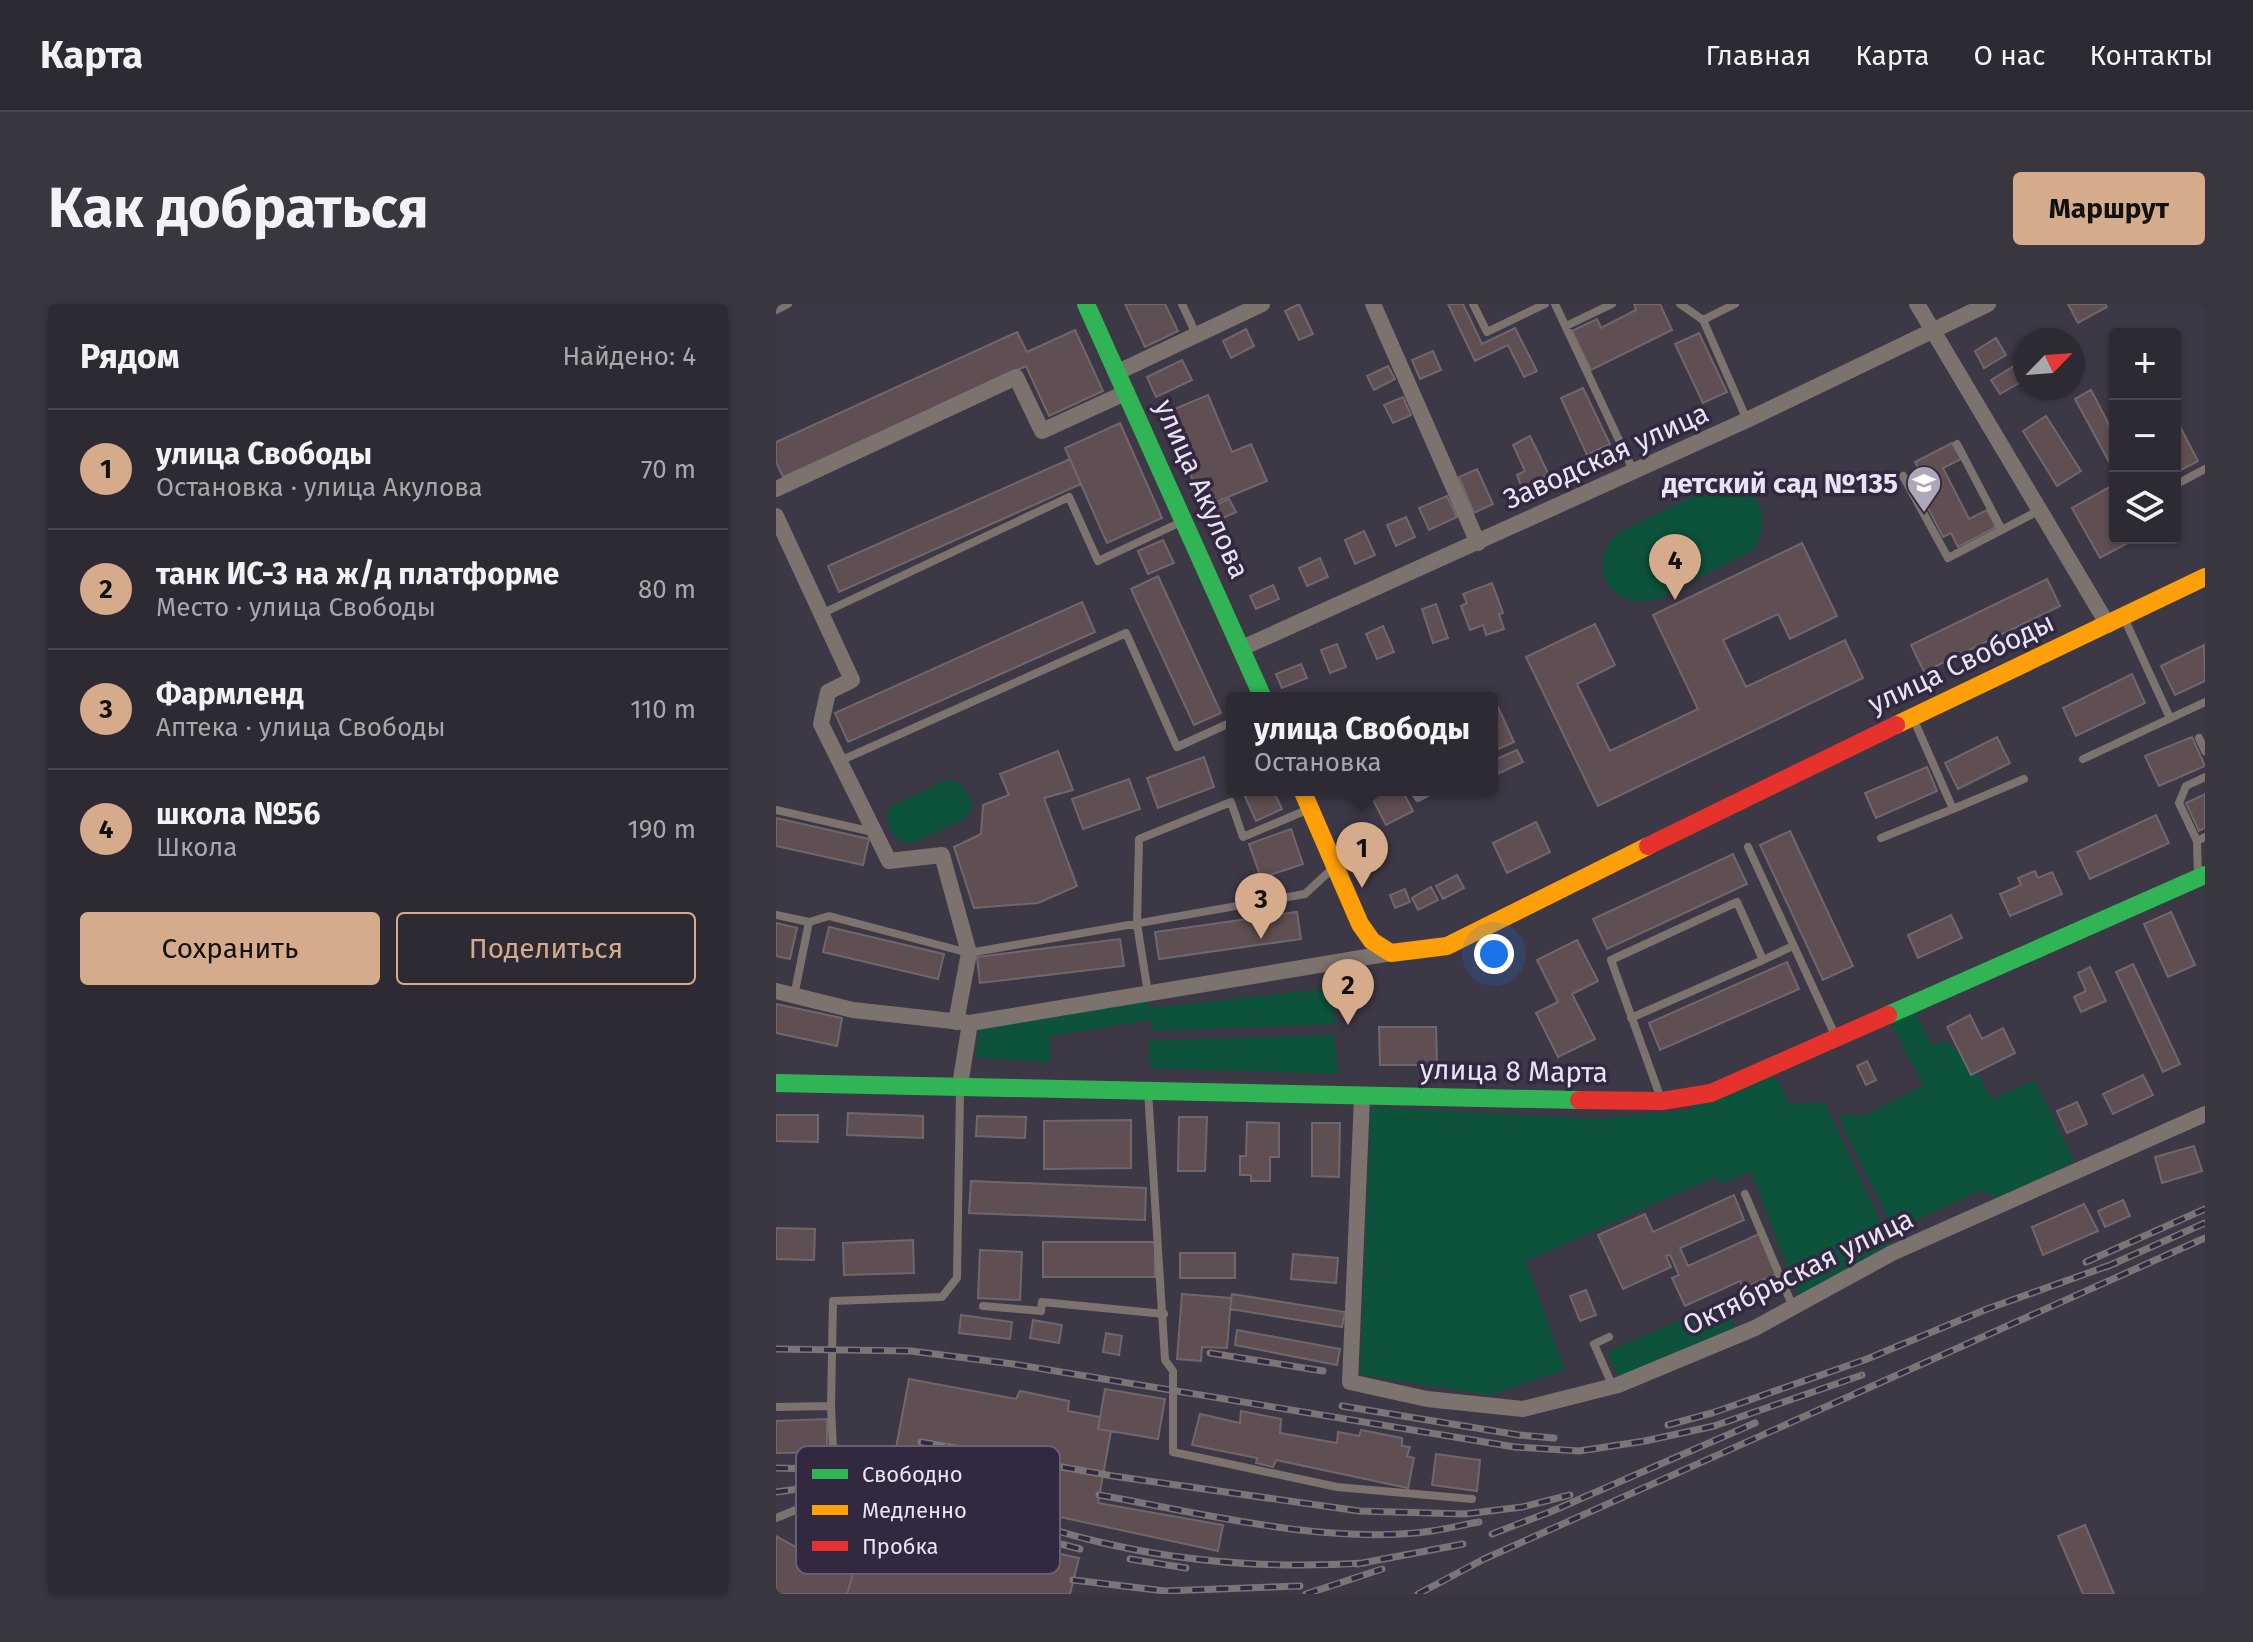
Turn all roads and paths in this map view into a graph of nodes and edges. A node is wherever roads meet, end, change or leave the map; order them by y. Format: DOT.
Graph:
graph roads {
  1 [pos="788,304"];
  2 [pos="1086,304"];
  3 [pos="1182,304"];
  4 [pos="1262,304"];
  5 [pos="1373,304"];
  6 [pos="1473,304"];
  7 [pos="1545,304"];
  8 [pos="1555,304"];
  9 [pos="1612,304"];
  10 [pos="1680,304"];
  11 [pos="1735,304"];
  12 [pos="1917,304"];
  13 [pos="1988,304"];
  14 [pos="776,310"];
  15 [pos="1703,320"];
  16 [pos="1566,326"];
  17 [pos="1933,331"];
  18 [pos="1197,336"];
  19 [pos="1118,372"];
  20 [pos="1127,392"];
  21 [pos="1747,420"];
  22 [pos="1957,444"];
  23 [pos="2205,469"];
  24 [pos="1634,472"];
  25 [pos="1903,476"];
  26 [pos="2181,482"];
  27 [pos="776,489"];
  28 [pos="2040,510"];
  29 [pos="776,517"];
  30 [pos="1185,520"];
  31 [pos="2002,530"];
  32 [pos="1478,543"];
  33 [pos="2205,577"];
  34 [pos="821,614"];
  35 [pos="2116,621"];
  36 [pos="1242,648"];
  37 [pos="1260,692"];
  38 [pos="2205,702"];
  39 [pos="1913,717"];
  40 [pos="2170,718"];
  41 [pos="1226,725"];
  42 [pos="2199,738"];
  43 [pos="2205,751"];
  44 [pos="2083,759"];
  45 [pos="840,761"];
  46 [pos="2205,777"];
  47 [pos="2024,779"];
  48 [pos="1305,796"];
  49 [pos="1310,809"];
  50 [pos="1953,809"];
  51 [pos="776,810"];
  52 [pos="875,833"];
  53 [pos="1881,838"];
  54 [pos="2201,839"];
  55 [pos="1748,847"];
  56 [pos="1335,866"];
  57 [pos="2202,876"];
  58 [pos="776,915"];
  59 [pos="809,922"];
  60 [pos="1137,924"];
  61 [pos="1793,946"];
  62 [pos="969,953"];
  63 [pos="1391,953"];
  64 [pos="1763,960"];
  65 [pos="776,991"];
  66 [pos="1148,994"];
  67 [pos="794,996"];
  68 [pos="1631,1018"];
  69 [pos="963,1022"];
  70 [pos="1836,1038"];
  71 [pos="776,1083"];
  72 [pos="960,1085"];
  73 [pos="1148,1090"];
  74 [pos="1362,1097"];
  75 [pos="1662,1101"];
  76 [pos="2205,1114"];
  77 [pos="1745,1194"];
  78 [pos="1782,1281"];
  79 [pos="1735,1301"];
  80 [pos="983,1306"];
  81 [pos="1793,1308"];
  82 [pos="1164,1314"];
  83 [pos="1609,1337"];
  84 [pos="1613,1387"];
  85 [pos="831,1406"];
  86 [pos="776,1407"];
  87 [pos="833,1446"];
  88 [pos="1472,1499"];
  89 [pos="796,1510"];
  90 [pos="776,1518"];
  1 -- 14 [label="lane"];
  2 -- 19 [label="street, улица Акулова"];
  3 -- 18 [label="lane"];
  4 -- 18 [label="street"];
  5 -- 32 [label="street"];
  6 -- 7 [label="lane"];
  8 -- 16 [label="lane"];
  9 -- 16 [label="lane"];
  10 -- 15 [label="lane"];
  11 -- 15 [label="lane"];
  12 -- 17 [label="street"];
  13 -- 17 [label="street, Заводская улица"];
  15 -- 21 [label="lane"];
  16 -- 24 [label="lane"];
  17 -- 21 [label="street, Заводская улица"];
  17 -- 28 [label="street"];
  18 -- 19 [label="street"];
  19 -- 20 [label="street, улица Акулова"];
  20 -- 27 [label="street"];
  20 -- 30 [label="street, улица Акулова"];
  21 -- 24 [label="street, Заводская улица"];
  22 -- 31 [label="lane"];
  23 -- 26 [label="lane"];
  24 -- 32 [label="street, Заводская улица"];
  25 -- 31 [label="lane"];
  28 -- 31 [label="lane"];
  28 -- 35 [label="street"];
  29 -- 34 [label="street"];
  30 -- 34 [label="lane"];
  30 -- 36 [label="street, улица Акулова"];
  32 -- 36 [label="street, Заводская улица"];
  33 -- 35 [label="street, улица Свободы"];
  34 -- 45 [label="street"];
  35 -- 39 [label="street, улица Свободы"];
  35 -- 40 [label="lane"];
  36 -- 37 [label="street, улица Акулова"];
  38 -- 40 [label="lane"];
  39 -- 50 [label="lane"];
  39 -- 63 [label="street, улица Свободы"];
  40 -- 44 [label="lane"];
  41 -- 45 [label="lane"];
  42 -- 43 [label="lane"];
  45 -- 52 [label="street"];
  46 -- 54 [label="lane"];
  47 -- 50 [label="lane"];
  48 -- 49 [label="street"];
  49 -- 56 [label="street"];
  49 -- 60 [label="lane"];
  50 -- 53 [label="lane"];
  51 -- 52 [label="lane"];
  52 -- 62 [label="street"];
  54 -- 57 [label="lane"];
  55 -- 61 [label="lane"];
  56 -- 60 [label="lane"];
  56 -- 63 [label="street"];
  57 -- 70 [label="street, улица 8 Марта"];
  58 -- 59 [label="lane"];
  59 -- 62 [label="lane"];
  59 -- 67 [label="lane"];
  60 -- 62 [label="lane"];
  60 -- 66 [label="lane"];
  61 -- 64 [label="lane"];
  61 -- 70 [label="lane"];
  62 -- 69 [label="street"];
  63 -- 66 [label="street, улица Свободы"];
  64 -- 68 [label="lane"];
  64 -- 68 [label="lane"];
  65 -- 67 [label="street, улица Свободы"];
  66 -- 69 [label="street, улица Свободы"];
  67 -- 69 [label="street, улица Свободы"];
  68 -- 75 [label="lane"];
  69 -- 72 [label="street"];
  70 -- 75 [label="street, улица 8 Марта"];
  71 -- 72 [label="street, улица 8 Марта"];
  72 -- 73 [label="street, улица 8 Марта"];
  72 -- 85 [label="lane"];
  73 -- 74 [label="street, улица 8 Марта"];
  73 -- 82 [label="lane"];
  74 -- 75 [label="street, улица 8 Марта"];
  74 -- 84 [label="street, Октябрьская улица"];
  76 -- 81 [label="street, Октябрьская улица"];
  77 -- 78 [label="lane"];
  78 -- 79 [label="lane"];
  78 -- 81 [label="lane"];
  80 -- 82 [label="lane"];
  81 -- 84 [label="street, Октябрьская улица"];
  82 -- 88 [label="lane"];
  83 -- 84 [label="lane"];
  85 -- 86 [label="lane"];
  85 -- 87 [label="lane"];
  89 -- 90 [label="lane"];
}
